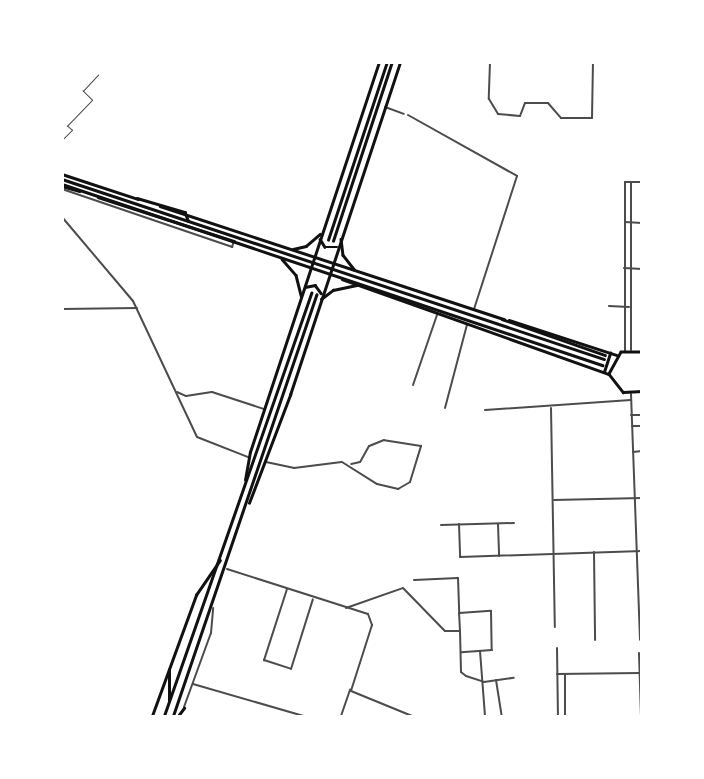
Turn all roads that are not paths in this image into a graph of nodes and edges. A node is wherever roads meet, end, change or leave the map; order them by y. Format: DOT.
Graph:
graph roads {
  1 [pos="379,62"];
  2 [pos="387,62"];
  3 [pos="392,62"];
  4 [pos="400,62"];
  5 [pos="490,62"];
  6 [pos="593,62"];
  7 [pos="98,75"];
  8 [pos="384,107"];
  9 [pos="404,114"];
  10 [pos="408,115"];
  11 [pos="62,140"];
  12 [pos="62,174"];
  13 [pos="62,178"];
  14 [pos="632,182"];
  15 [pos="642,182"];
  16 [pos="62,186"];
  17 [pos="97,196"];
  18 [pos="137,198"];
  19 [pos="62,217"];
  20 [pos="188,220"];
  21 [pos="625,222"];
  22 [pos="631,223"];
  23 [pos="642,223"];
  24 [pos="321,232"];
  25 [pos="341,236"];
  26 [pos="320,237"];
  27 [pos="328,240"];
  28 [pos="234,241"];
  29 [pos="333,241"];
  30 [pos="338,246"];
  31 [pos="292,250"];
  32 [pos="314,257"];
  33 [pos="281,258"];
  34 [pos="332,263"];
  35 [pos="310,268"];
  36 [pos="624,268"];
  37 [pos="630,269"];
  38 [pos="642,269"];
  39 [pos="358,271"];
  40 [pos="329,274"];
  41 [pos="358,285"];
  42 [pos="304,288"];
  43 [pos="311,293"];
  44 [pos="316,295"];
  45 [pos="301,296"];
  46 [pos="320,299"];
  47 [pos="609,306"];
  48 [pos="624,307"];
  49 [pos="630,307"];
  50 [pos="137,308"];
  51 [pos="62,309"];
  52 [pos="474,310"];
  53 [pos="437,315"];
  54 [pos="502,319"];
  55 [pos="467,325"];
  56 [pos="631,350"];
  57 [pos="625,351"];
  58 [pos="642,352"];
  59 [pos="610,353"];
  60 [pos="617,355"];
  61 [pos="602,365"];
  62 [pos="604,372"];
  63 [pos="610,374"];
  64 [pos="413,385"];
  65 [pos="642,391"];
  66 [pos="177,392"];
  67 [pos="631,394"];
  68 [pos="631,400"];
  69 [pos="445,408"];
  70 [pos="551,408"];
  71 [pos="264,409"];
  72 [pos="485,410"];
  73 [pos="631,415"];
  74 [pos="642,415"];
  75 [pos="632,426"];
  76 [pos="642,426"];
  77 [pos="633,452"];
  78 [pos="642,452"];
  79 [pos="249,457"];
  80 [pos="266,462"];
  81 [pos="351,464"];
  82 [pos="244,490"];
  83 [pos="635,498"];
  84 [pos="642,498"];
  85 [pos="553,500"];
  86 [pos="249,503"];
  87 [pos="514,523"];
  88 [pos="459,524"];
  89 [pos="498,524"];
  90 [pos="441,525"];
  91 [pos="638,551"];
  92 [pos="642,551"];
  93 [pos="594,552"];
  94 [pos="552,554"];
  95 [pos="499,556"];
  96 [pos="220,560"];
  97 [pos="227,568"];
  98 [pos="414,580"];
  99 [pos="287,589"];
  100 [pos="640,597"];
  101 [pos="313,599"];
  102 [pos="213,608"];
  103 [pos="346,608"];
  104 [pos="459,613"];
  105 [pos="555,627"];
  106 [pos="460,631"];
  107 [pos="595,640"];
  108 [pos="640,640"];
  109 [pos="557,648"];
  110 [pos="480,651"];
  111 [pos="461,652"];
  112 [pos="639,653"];
  113 [pos="169,670"];
  114 [pos="640,673"];
  115 [pos="557,674"];
  116 [pos="565,674"];
  117 [pos="514,678"];
  118 [pos="496,680"];
  119 [pos="481,682"];
  120 [pos="193,684"];
  121 [pos="351,688"];
  122 [pos="169,703"];
  123 [pos="184,708"];
  124 [pos="152,716"];
  125 [pos="164,716"];
  126 [pos="173,716"];
  127 [pos="180,716"];
  128 [pos="304,716"];
  129 [pos="341,716"];
  130 [pos="412,716"];
  131 [pos="485,716"];
  132 [pos="502,716"];
  133 [pos="558,716"];
  134 [pos="565,716"];
  135 [pos="642,716"];
  1 -- 24 [label="main road"];
  2 -- 27 [label="main road"];
  3 -- 29 [label="main road"];
  4 -- 8 [label="main road"];
  5 -- 6 [label="street"];
  7 -- 11 [label="lane"];
  8 -- 9 [label="street"];
  8 -- 25 [label="main road"];
  10 -- 52 [label="street"];
  12 -- 18 [label="main road"];
  13 -- 20 [label="main road"];
  14 -- 15 [label="street"];
  14 -- 21 [label="street"];
  14 -- 22 [label="street"];
  16 -- 17 [label="main road"];
  16 -- 28 [label="main road"];
  16 -- 28 [label="street"];
  17 -- 28 [label="main road"];
  17 -- 61 [label="main road"];
  18 -- 20 [label="main road"];
  18 -- 31 [label="main road"];
  19 -- 50 [label="street"];
  20 -- 54 [label="main road"];
  21 -- 22 [label="street"];
  21 -- 36 [label="street"];
  22 -- 23 [label="street"];
  22 -- 37 [label="street"];
  24 -- 26 [label="main road"];
  24 -- 31 [label="main road"];
  25 -- 30 [label="main road"];
  25 -- 39 [label="main road"];
  26 -- 30 [label="main road"];
  26 -- 32 [label="main road"];
  28 -- 33 [label="main road"];
  30 -- 34 [label="main road"];
  31 -- 32 [label="main road"];
  32 -- 34 [label="main road"];
  32 -- 35 [label="main road"];
  33 -- 35 [label="main road"];
  33 -- 45 [label="main road"];
  34 -- 39 [label="main road"];
  34 -- 40 [label="main road"];
  35 -- 40 [label="main road"];
  35 -- 42 [label="main road"];
  36 -- 37 [label="street"];
  36 -- 48 [label="street"];
  37 -- 38 [label="street"];
  37 -- 49 [label="street"];
  39 -- 52 [label="main road"];
  40 -- 41 [label="main road"];
  40 -- 46 [label="main road"];
  41 -- 46 [label="main road"];
  41 -- 53 [label="main road"];
  42 -- 45 [label="main road"];
  42 -- 46 [label="main road"];
  43 -- 82 [label="main road"];
  44 -- 86 [label="main road"];
  45 -- 71 [label="main road"];
  46 -- 80 [label="main road"];
  47 -- 48 [label="street"];
  48 -- 49 [label="street"];
  48 -- 57 [label="street"];
  49 -- 56 [label="street"];
  50 -- 51 [label="street"];
  50 -- 66 [label="street"];
  52 -- 54 [label="main road"];
  53 -- 55 [label="main road"];
  53 -- 64 [label="street"];
  54 -- 59 [label="main road"];
  55 -- 62 [label="main road"];
  55 -- 69 [label="street"];
  56 -- 57 [label="main road"];
  56 -- 58 [label="main road"];
  57 -- 60 [label="main road"];
  59 -- 60 [label="main road"];
  59 -- 62 [label="main road"];
  60 -- 63 [label="main road"];
  62 -- 63 [label="main road"];
  63 -- 67 [label="main road"];
  65 -- 67 [label="main road"];
  66 -- 71 [label="street"];
  66 -- 79 [label="street"];
  67 -- 68 [label="street"];
  68 -- 70 [label="street"];
  68 -- 73 [label="street"];
  70 -- 72 [label="street"];
  70 -- 85 [label="street"];
  71 -- 79 [label="main road"];
  73 -- 74 [label="street"];
  73 -- 75 [label="street"];
  75 -- 76 [label="street"];
  75 -- 77 [label="street"];
  77 -- 78 [label="street"];
  77 -- 83 [label="street"];
  79 -- 82 [label="main road"];
  80 -- 81 [label="street"];
  80 -- 86 [label="main road"];
  81 -- 81 [label="street"];
  82 -- 96 [label="main road"];
  83 -- 84 [label="street"];
  83 -- 85 [label="street"];
  83 -- 91 [label="street"];
  85 -- 94 [label="street"];
  86 -- 97 [label="main road"];
  87 -- 89 [label="street"];
  88 -- 89 [label="street"];
  88 -- 90 [label="street"];
  88 -- 95 [label="street"];
  89 -- 95 [label="street"];
  91 -- 92 [label="street"];
  91 -- 93 [label="street"];
  91 -- 100 [label="street"];
  93 -- 94 [label="street"];
  93 -- 107 [label="street"];
  94 -- 95 [label="street"];
  94 -- 105 [label="street"];
  96 -- 113 [label="main road"];
  96 -- 122 [label="main road"];
  97 -- 99 [label="street"];
  97 -- 102 [label="main road"];
  98 -- 104 [label="street"];
  99 -- 101 [label="street"];
  99 -- 101 [label="street"];
  100 -- 108 [label="street"];
  101 -- 103 [label="street"];
  102 -- 120 [label="street"];
  102 -- 126 [label="main road"];
  103 -- 106 [label="street"];
  103 -- 121 [label="street"];
  104 -- 106 [label="street"];
  104 -- 110 [label="street"];
  106 -- 111 [label="street"];
  109 -- 115 [label="street"];
  110 -- 111 [label="street"];
  110 -- 119 [label="street"];
  111 -- 119 [label="street"];
  112 -- 114 [label="street"];
  113 -- 122 [label="main road"];
  113 -- 124 [label="main road"];
  114 -- 116 [label="street"];
  114 -- 135 [label="street"];
  115 -- 116 [label="street"];
  115 -- 133 [label="street"];
  116 -- 134 [label="street"];
  117 -- 118 [label="street"];
  118 -- 119 [label="street"];
  118 -- 132 [label="street"];
  119 -- 131 [label="street"];
  120 -- 123 [label="street"];
  120 -- 128 [label="street"];
  121 -- 129 [label="street"];
  121 -- 130 [label="street"];
  122 -- 125 [label="main road"];
  123 -- 127 [label="main road"];
}
